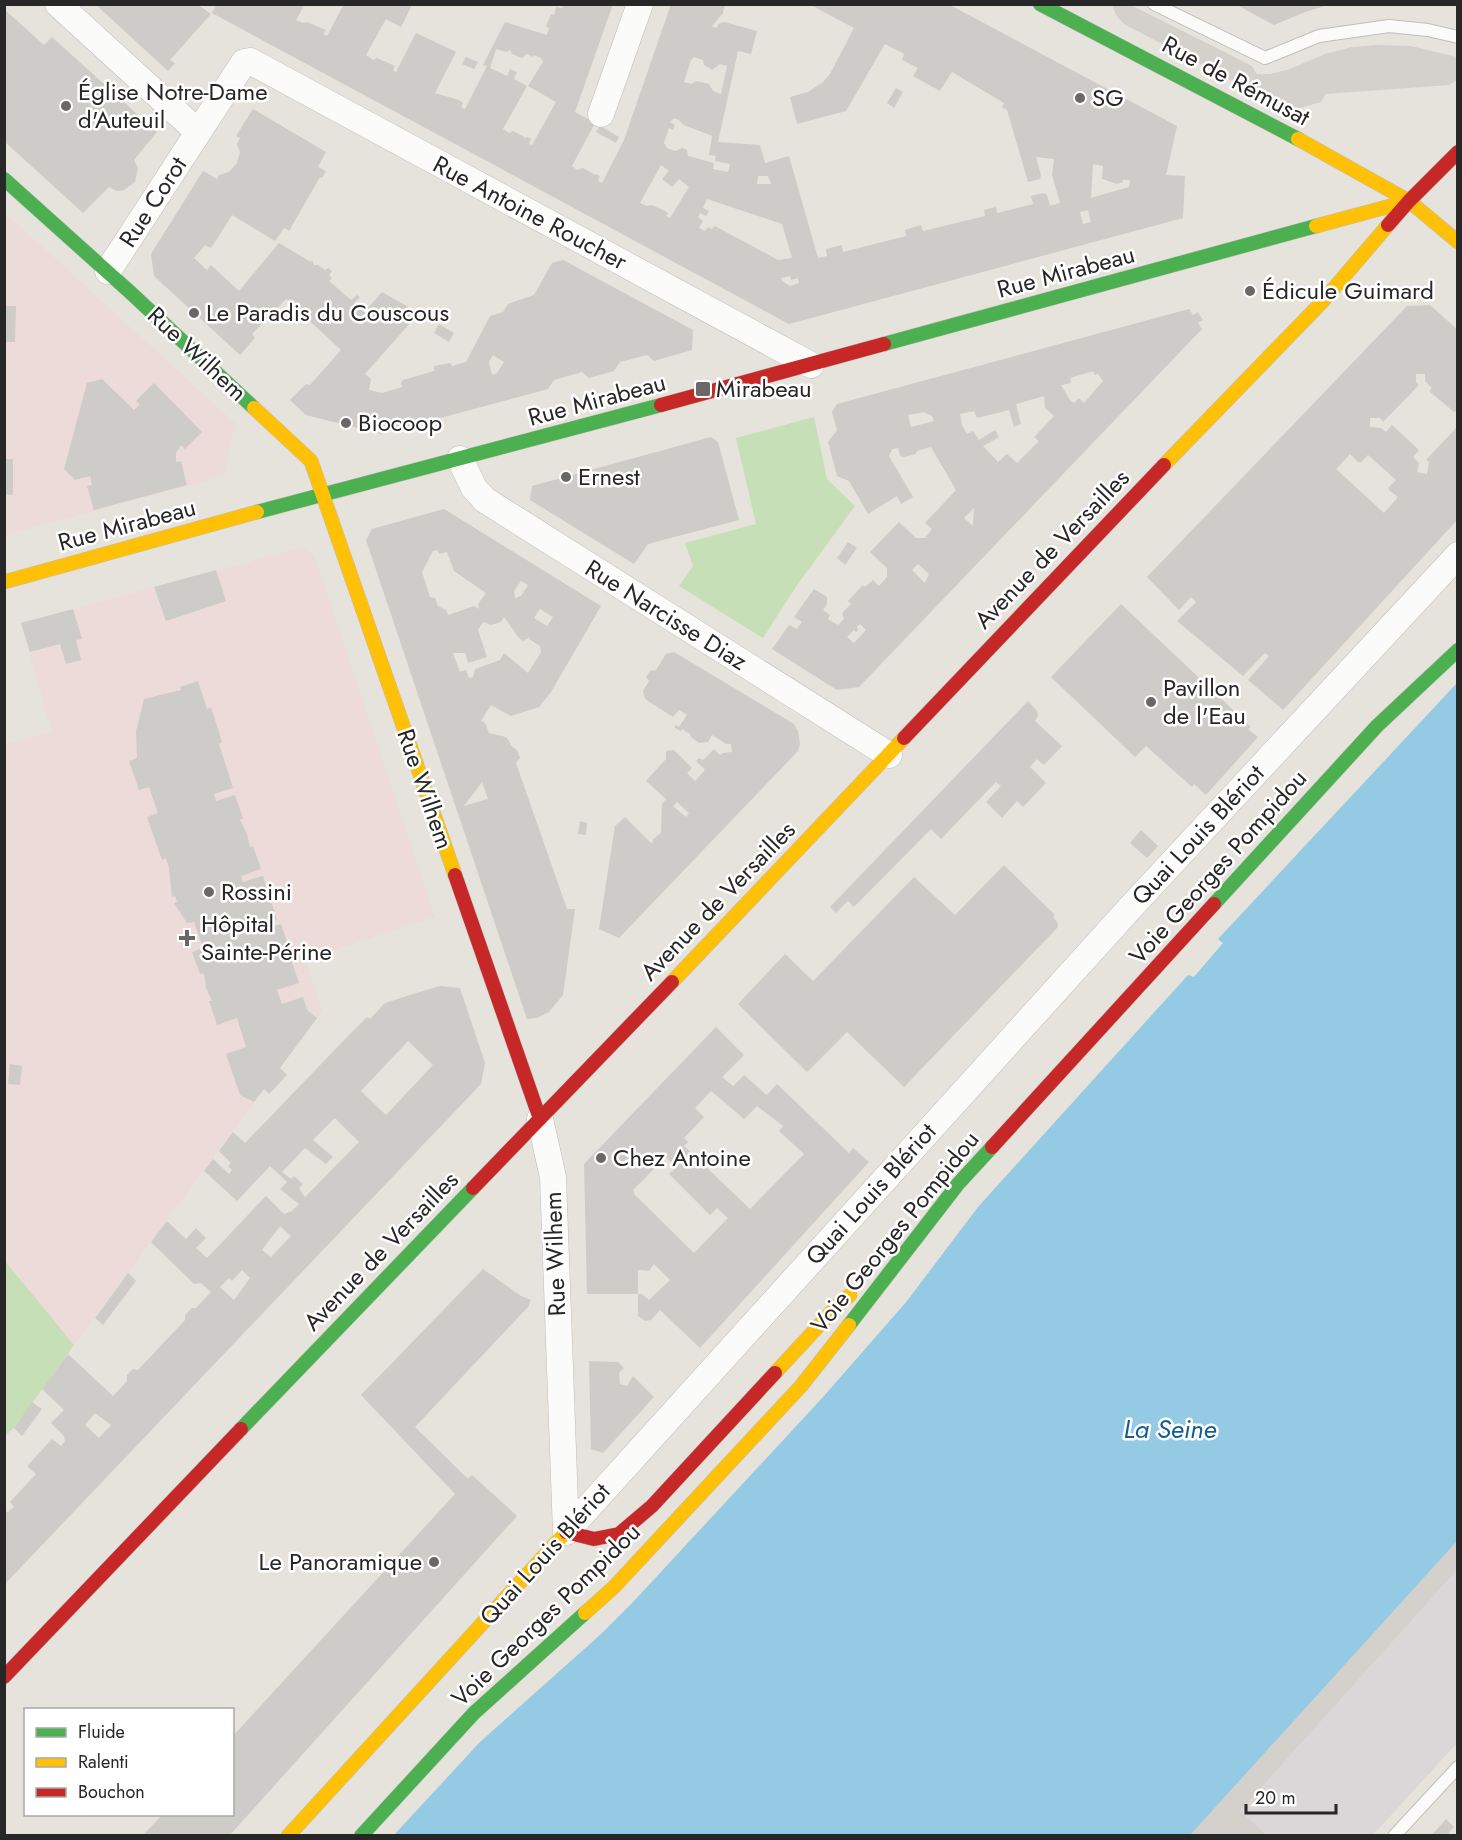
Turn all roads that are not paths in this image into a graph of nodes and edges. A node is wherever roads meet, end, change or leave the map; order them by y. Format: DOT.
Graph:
graph roads {
  1 [pos="58,4"];
  2 [pos="640,4"];
  3 [pos="1154,4"];
  4 [pos="1045,6"];
  5 [pos="1458,38"];
  6 [pos="249,60"];
  7 [pos="601,114"];
  8 [pos="198,132"];
  9 [pos="1458,152"];
  10 [pos="4,179"];
  11 [pos="1408,201"];
  12 [pos="1458,242"];
  13 [pos="108,272"];
  14 [pos="811,365"];
  15 [pos="460,459"];
  16 [pos="321,494"];
  17 [pos="1458,555"];
  18 [pos="4,582"];
  19 [pos="1458,650"];
  20 [pos="889,755"];
  21 [pos="540,1119"];
  22 [pos="911,1245"];
  23 [pos="566,1532"];
  24 [pos="4,1677"];
  25 [pos="1458,1767"];
  26 [pos="288,1836"];
  27 [pos="361,1836"];
  28 [pos="1394,1836"];
  1 -- 8 [label="street, Rue Corot"];
  2 -- 7 [label="street"];
  3 -- 5 [label="lane"];
  4 -- 11 [label="main road, Rue de Rémusat"];
  6 -- 8 [label="street, Rue Corot"];
  6 -- 14 [label="street, Rue Antoine Roucher"];
  8 -- 13 [label="street, Rue Corot"];
  9 -- 11 [label="main road, Avenue de Versailles"];
  10 -- 13 [label="main road, Rue Wilhem"];
  11 -- 12 [label="main road, Rue de Rémusat"];
  11 -- 14 [label="main road, Rue Mirabeau"];
  11 -- 20 [label="main road, Avenue de Versailles"];
  13 -- 16 [label="main road, Rue Wilhem"];
  14 -- 15 [label="main road, Rue Mirabeau"];
  15 -- 16 [label="main road, Rue Mirabeau"];
  15 -- 20 [label="street, Rue Narcisse Diaz"];
  16 -- 18 [label="main road, Rue Mirabeau"];
  16 -- 21 [label="main road, Rue Wilhem"];
  17 -- 23 [label="street, Quai Louis Blériot"];
  19 -- 22 [label="main road, Voie Georges Pompidou"];
  20 -- 21 [label="main road, Avenue de Versailles"];
  21 -- 23 [label="street, Rue Wilhem"];
  21 -- 24 [label="main road, Avenue de Versailles"];
  22 -- 23 [label="main road"];
  22 -- 27 [label="main road, Voie Georges Pompidou"];
  23 -- 26 [label="main road, Quai Louis Blériot"];
  25 -- 28 [label="lane"];
}
